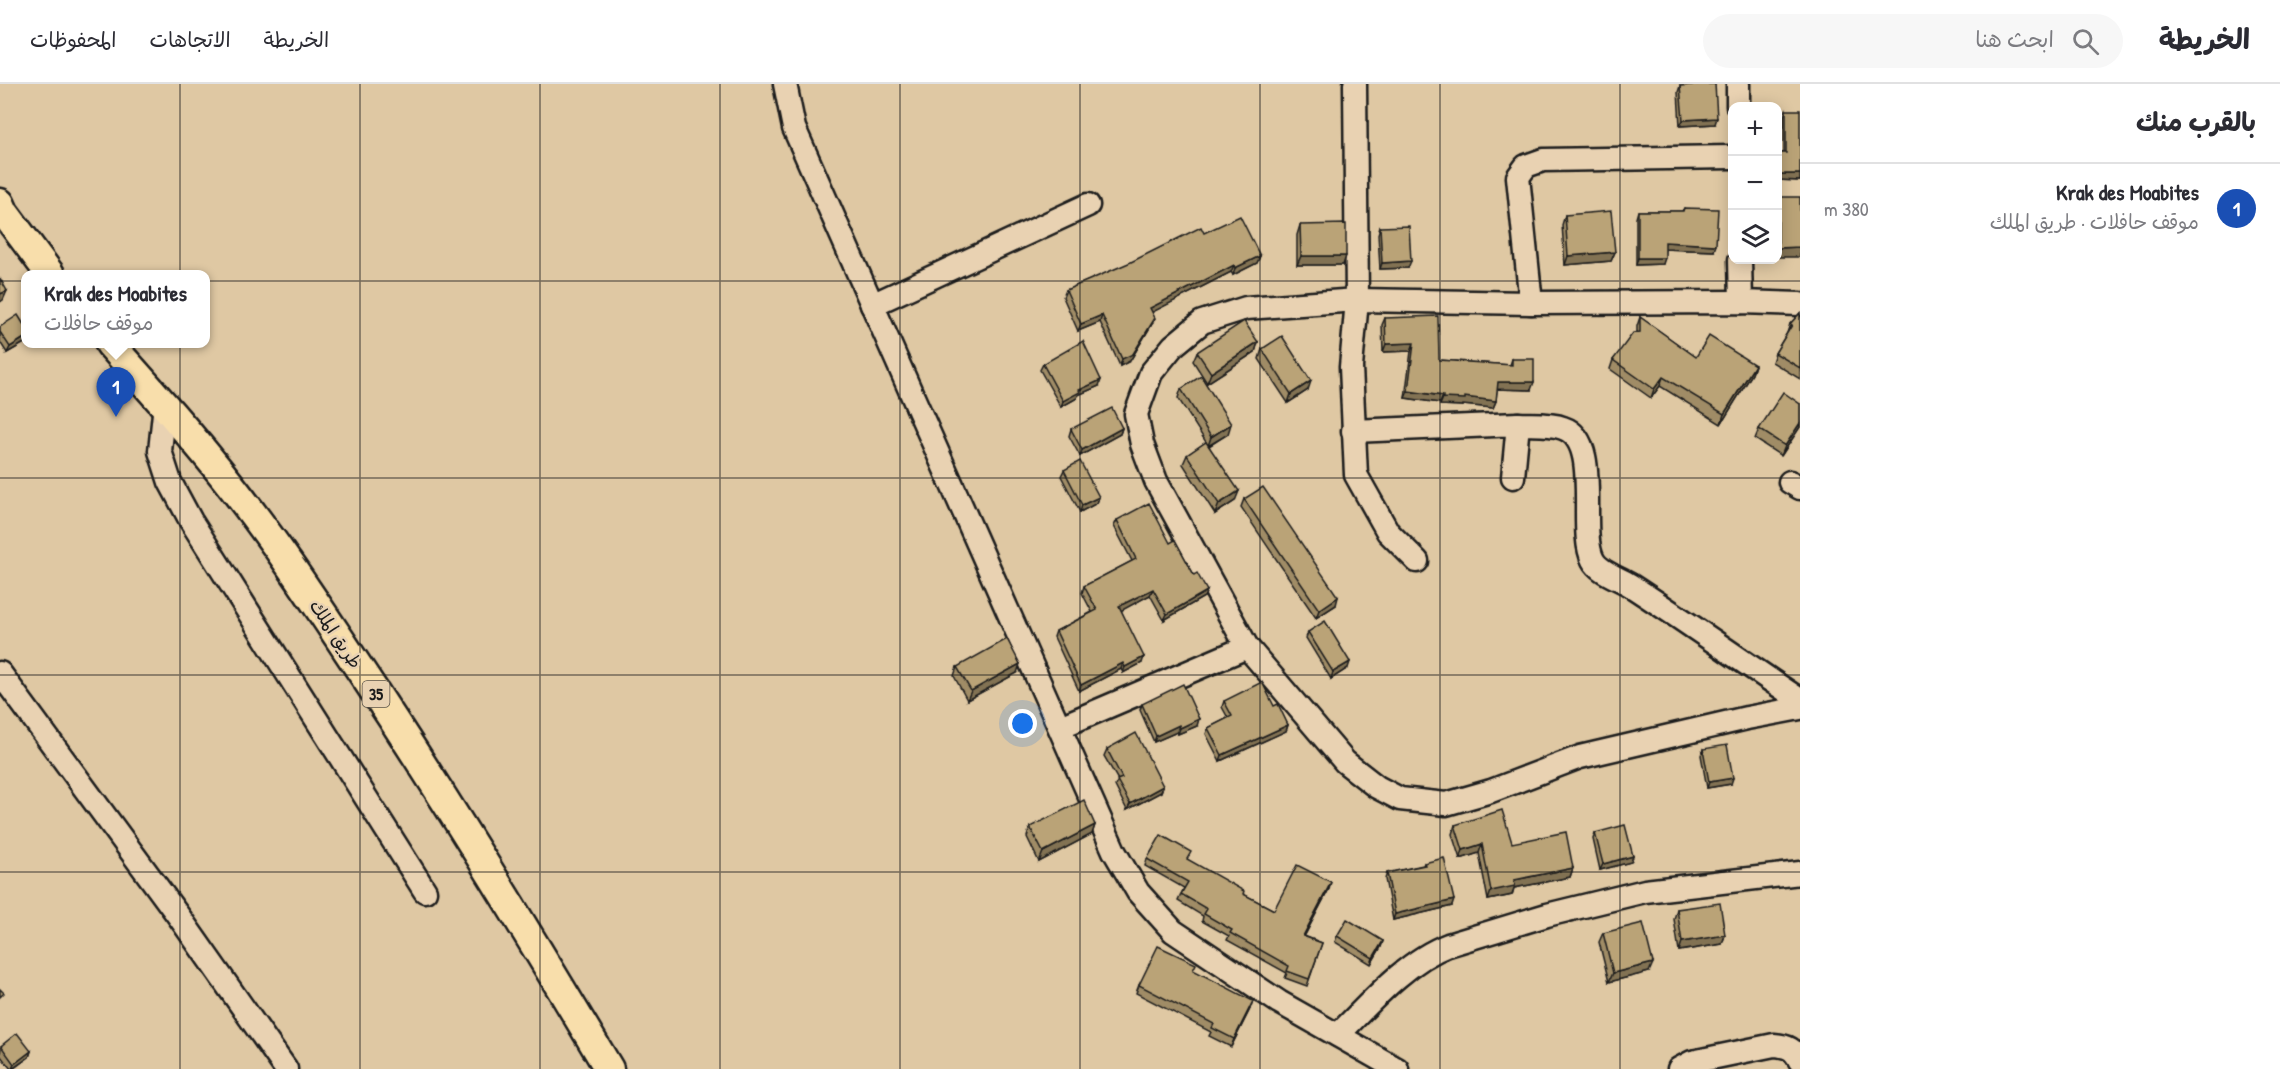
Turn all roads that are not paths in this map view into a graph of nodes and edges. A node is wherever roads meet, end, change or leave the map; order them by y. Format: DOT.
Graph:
graph roads {
  1 [pos="786,84"];
  2 [pos="1355,84"];
  3 [pos="1738,84"];
  4 [pos="1738,102"];
  5 [pos="1728,157"];
  6 [pos="1088,205"];
  7 [pos="1,208"];
  8 [pos="1740,264"];
  9 [pos="47,270"];
  10 [pos="1357,300"];
  11 [pos="1741,302"];
  12 [pos="1531,303"];
  13 [pos="1800,304"];
  14 [pos="872,305"];
  15 [pos="114,348"];
  16 [pos="165,404"];
  17 [pos="1518,424"];
  18 [pos="1353,431"];
  19 [pos="1513,477"];
  20 [pos="1418,561"];
  21 [pos="1247,647"];
  22 [pos="0,673"];
  23 [pos="1800,700"];
  24 [pos="1800,708"];
  25 [pos="1060,727"];
  26 [pos="1800,873"];
  27 [pos="425,891"];
  28 [pos="1338,1035"];
  29 [pos="1800,1061"];
  30 [pos="286,1069"];
  31 [pos="609,1069"];
  32 [pos="1397,1069"];
  33 [pos="1679,1069"];
  1 -- 14 [label="street"];
  2 -- 10 [label="street"];
  3 -- 4 [label="street"];
  5 -- 12 [label="street"];
  6 -- 14 [label="street"];
  7 -- 9 [label="main road"];
  8 -- 11 [label="street"];
  10 -- 12 [label="street"];
  10 -- 18 [label="street"];
  10 -- 21 [label="street"];
  11 -- 12 [label="street"];
  11 -- 13 [label="street"];
  14 -- 25 [label="street"];
  15 -- 16 [label="main road, طريق الملك / 35"];
  16 -- 27 [label="street"];
  16 -- 31 [label="main road, طريق الملك / 35"];
  17 -- 18 [label="street"];
  17 -- 19 [label="street"];
  17 -- 23 [label="street"];
  18 -- 20 [label="street"];
  21 -- 24 [label="street"];
  21 -- 25 [label="street"];
  22 -- 30 [label="street"];
  25 -- 28 [label="street"];
  26 -- 28 [label="street"];
  28 -- 32 [label="street"];
  29 -- 33 [label="street"];
}
